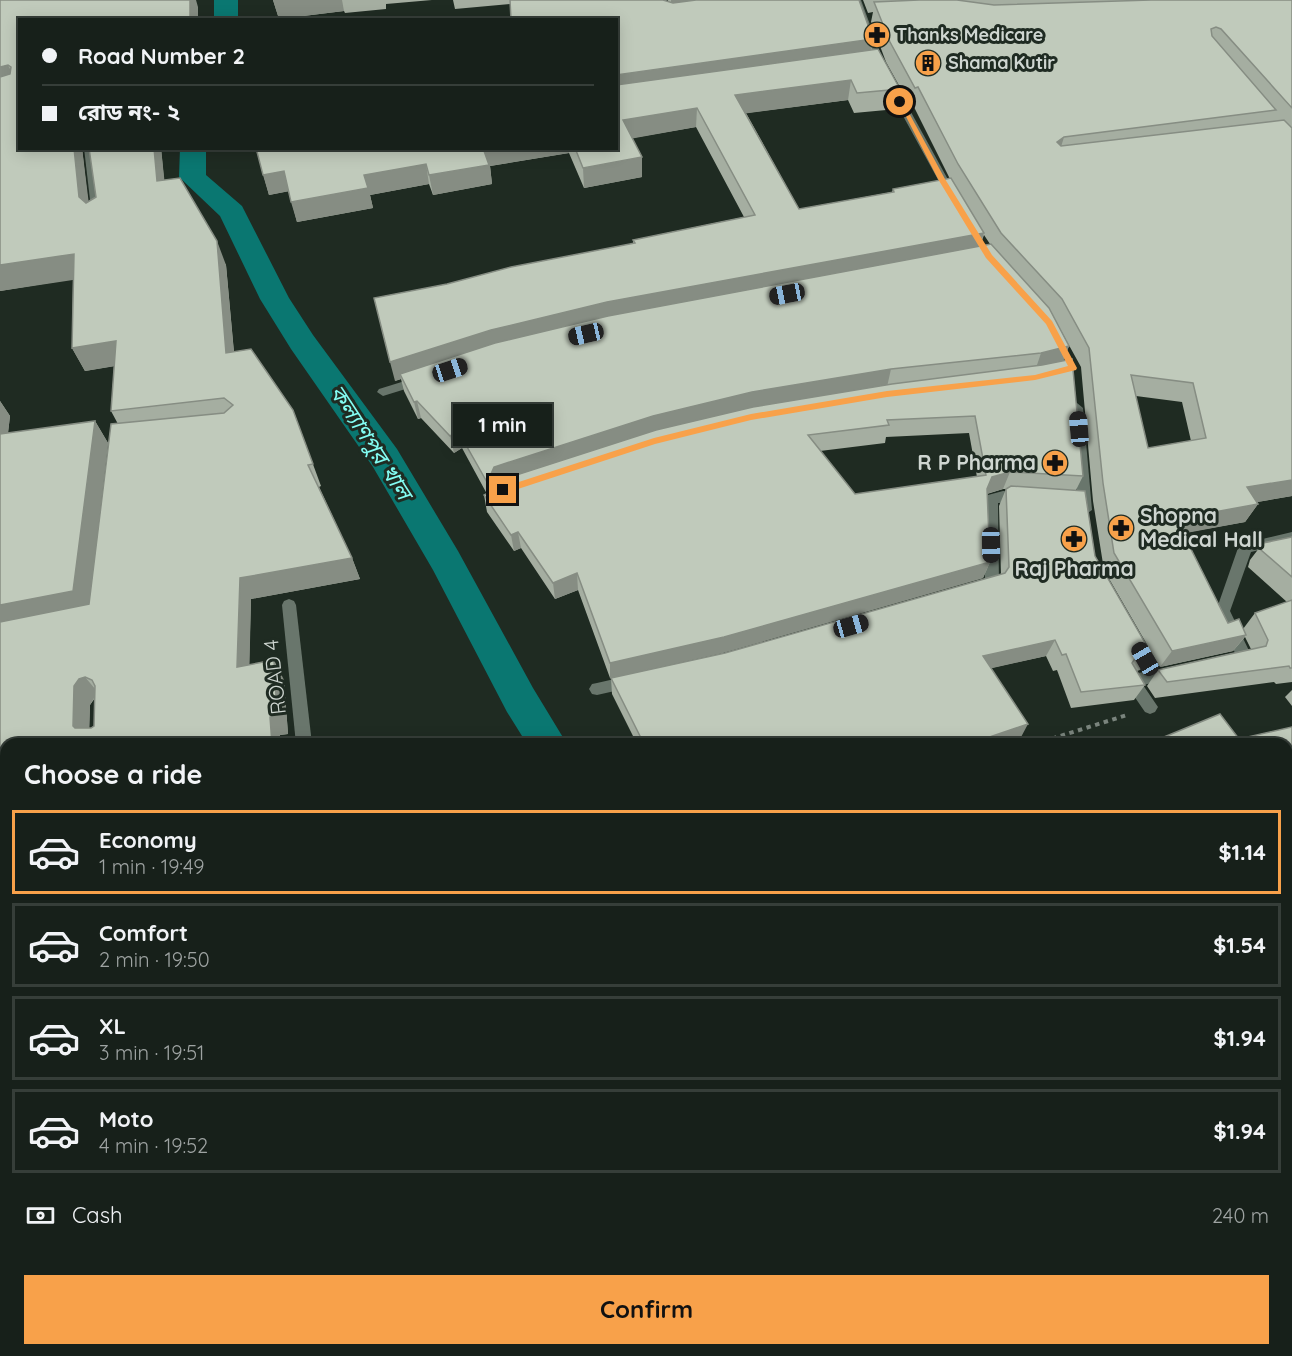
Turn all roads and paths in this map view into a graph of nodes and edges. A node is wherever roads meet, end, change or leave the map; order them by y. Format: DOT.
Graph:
graph roads {
  1 [pos="856,0"];
  2 [pos="879,63"];
  3 [pos="867,65"];
  4 [pos="88,150"];
  5 [pos="960,208"];
  6 [pos="99,221"];
  7 [pos="428,377"];
  8 [pos="383,392"];
  9 [pos="1076,399"];
  10 [pos="1038,498"];
  11 [pos="1087,521"];
  12 [pos="1292,537"];
  13 [pos="970,591"];
  14 [pos="289,605"];
  15 [pos="1128,629"];
  16 [pos="1223,662"];
  17 [pos="643,679"];
  18 [pos="597,689"];
  19 [pos="1150,707"];
  20 [pos="303,738"];
  21 [pos="1054,738"];
  1 -- 2 [label="street"];
  2 -- 3 [label="street"];
  2 -- 5 [label="street"];
  4 -- 6 [label="street"];
  7 -- 8 [label="street"];
  9 -- 11 [label="street"];
  10 -- 13 [label="street"];
  12 -- 16 [label="street"];
  14 -- 20 [label="street, ROAD 4"];
  15 -- 19 [label="street"];
  17 -- 18 [label="street"];
  19 -- 21 [label="path"];
}
